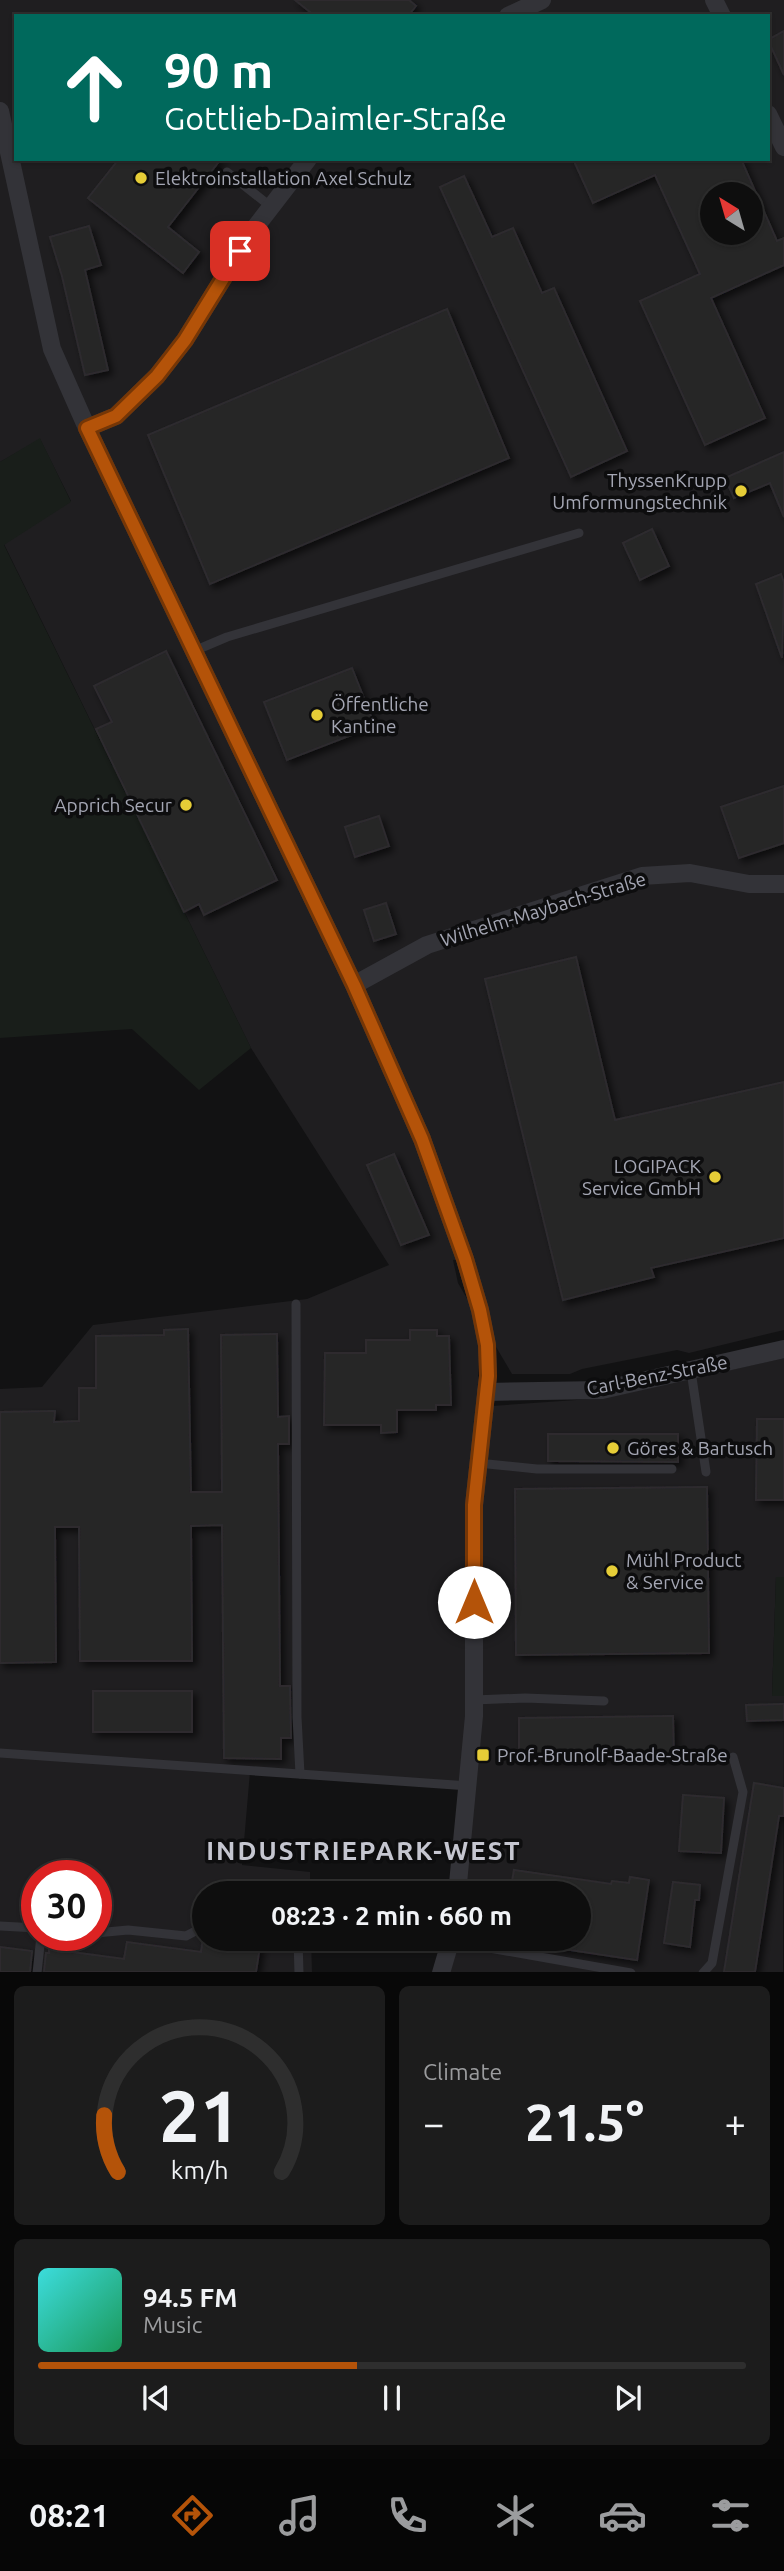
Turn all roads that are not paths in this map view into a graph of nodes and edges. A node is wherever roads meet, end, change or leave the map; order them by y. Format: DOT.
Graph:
graph roads {
  1 [pos="542,0"];
  2 [pos="512,14"];
  3 [pos="0,111"];
  4 [pos="770,118"];
  5 [pos="784,147"];
  6 [pos="306,161"];
  7 [pos="227,172"];
  8 [pos="270,206"];
  9 [pos="87,428"];
  10 [pos="579,533"];
  11 [pos="194,651"];
  12 [pos="784,884"];
  13 [pos="354,985"];
  14 [pos="296,1304"];
  15 [pos="784,1349"];
  16 [pos="691,1371"];
  17 [pos="486,1392"];
  18 [pos="478,1463"];
  19 [pos="672,1469"];
  20 [pos="706,1472"];
  21 [pos="474,1700"];
  22 [pos="604,1701"];
  23 [pos="0,1753"];
  24 [pos="733,1756"];
  25 [pos="300,1774"];
  26 [pos="468,1786"];
  27 [pos="458,1881"];
  28 [pos="0,1926"];
  29 [pos="21,1927"];
  30 [pos="112,1932"];
  31 [pos="192,1933"];
  32 [pos="39,1951"];
  33 [pos="298,1951"];
  34 [pos="447,1951"];
  35 [pos="512,1951"];
  36 [pos="37,1972"];
  37 [pos="299,1972"];
  38 [pos="441,1972"];
  39 [pos="630,1972"];
  40 [pos="703,1972"];
  1 -- 2 [label="street"];
  3 -- 9 [label="street"];
  4 -- 5 [label="street"];
  6 -- 8 [label="street"];
  7 -- 8 [label="lane"];
  8 -- 9 [label="street"];
  9 -- 11 [label="street"];
  10 -- 11 [label="lane"];
  11 -- 13 [label="street"];
  12 -- 13 [label="street, Wilhelm-Maybach-Straße"];
  13 -- 17 [label="street"];
  14 -- 25 [label="lane"];
  15 -- 16 [label="street, Carl-Benz-Straße"];
  16 -- 17 [label="street, Carl-Benz-Straße"];
  16 -- 20 [label="lane"];
  17 -- 18 [label="street"];
  18 -- 19 [label="lane"];
  18 -- 21 [label="street"];
  21 -- 22 [label="lane"];
  21 -- 26 [label="street"];
  23 -- 25 [label="lane"];
  24 -- 40 [label="lane"];
  25 -- 26 [label="lane"];
  26 -- 27 [label="street"];
  28 -- 29 [label="lane"];
  30 -- 31 [label="lane"];
  32 -- 36 [label="lane"];
  33 -- 37 [label="lane"];
  34 -- 38 [label="street"];
  35 -- 39 [label="lane"];
}
